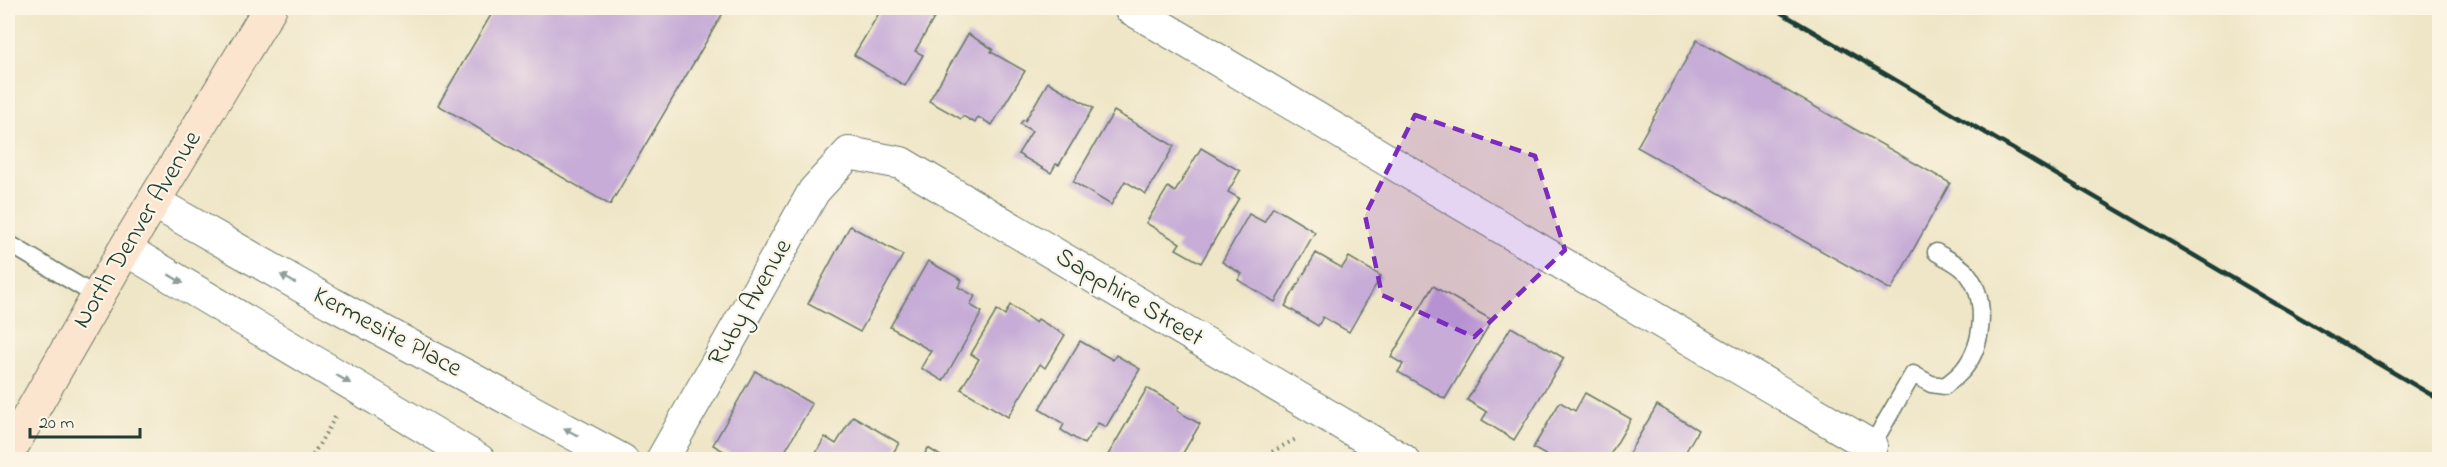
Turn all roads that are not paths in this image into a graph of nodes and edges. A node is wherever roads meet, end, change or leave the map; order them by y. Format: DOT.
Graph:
graph roads {
  1 [pos="270,8"];
  2 [pos="1130,8"];
  3 [pos="849,153"];
  4 [pos="154,202"];
  5 [pos="8,243"];
  6 [pos="125,249"];
  7 [pos="1936,252"];
  8 [pos="98,297"];
  9 [pos="8,453"];
  10 [pos="1867,453"];
  11 [pos="479,459"];
  12 [pos="622,459"];
  13 [pos="662,459"];
  14 [pos="1403,459"];
  1 -- 4 [label="main road, North Denver Avenue"];
  2 -- 10 [label="street"];
  3 -- 13 [label="street, Ruby Avenue"];
  3 -- 14 [label="street, Sapphire Street"];
  4 -- 6 [label="main road, North Denver Avenue"];
  12 -- 4 [label="street, Kermesite Place, one-way"];
  5 -- 8 [label="lane"];
  6 -- 8 [label="main road, North Denver Avenue"];
  6 -- 11 [label="street, one-way"];
  7 -- 10 [label="lane"];
  8 -- 9 [label="main road, North Denver Avenue"];
}
